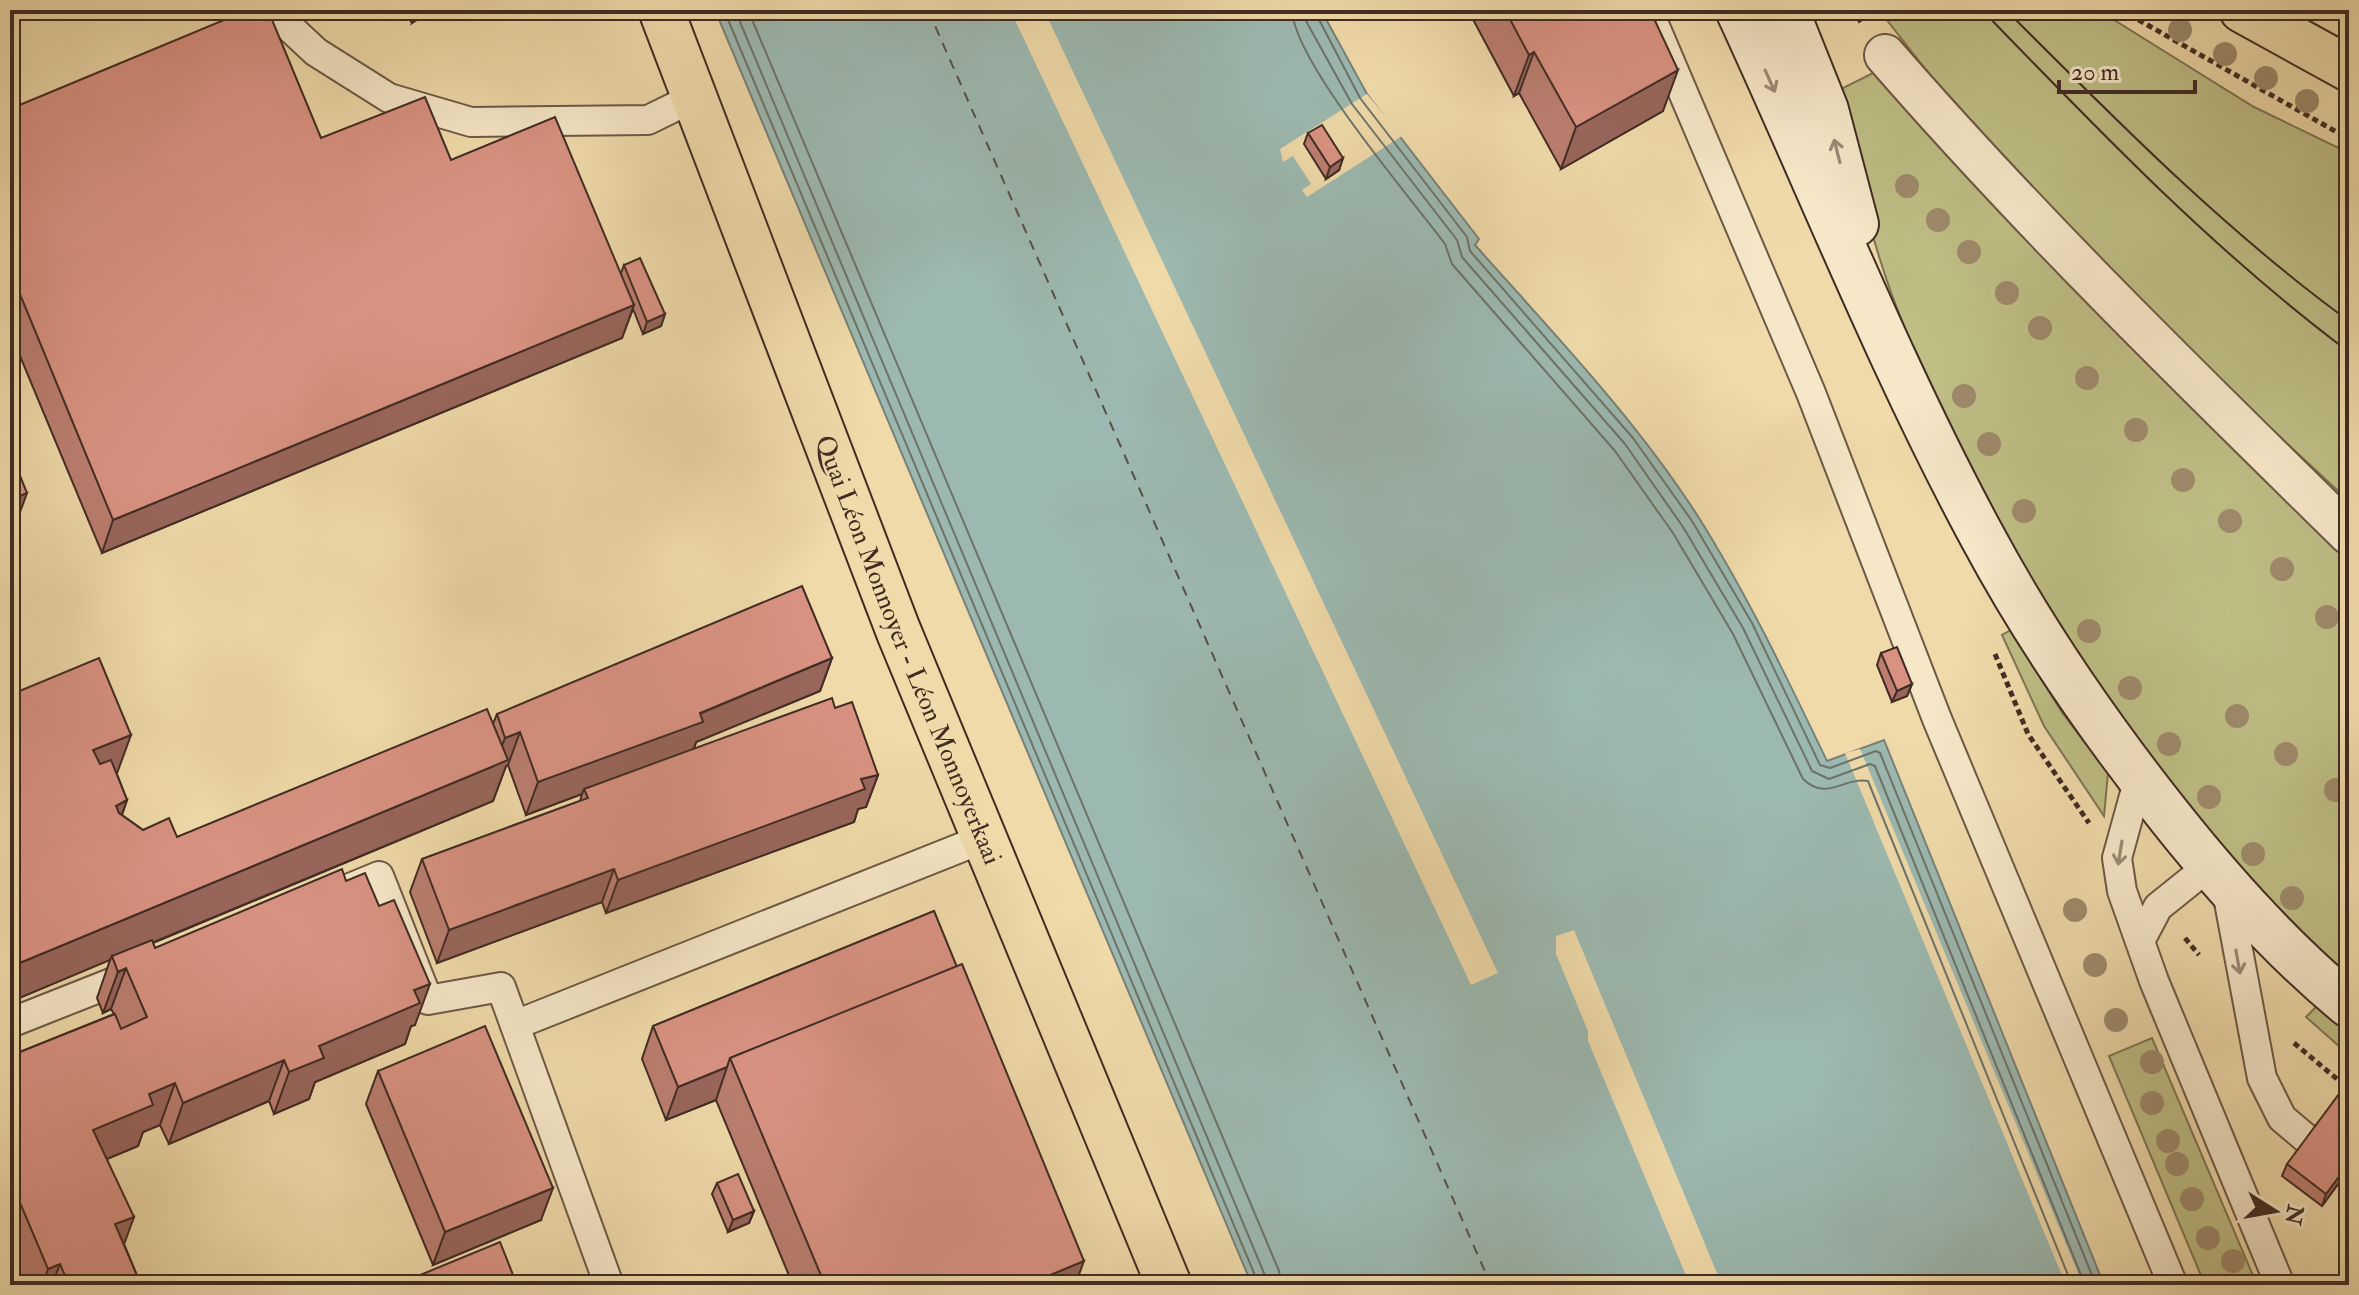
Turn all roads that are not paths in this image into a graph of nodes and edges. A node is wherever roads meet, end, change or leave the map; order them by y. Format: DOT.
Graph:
graph roads {
  1 [pos="271,10"];
  2 [pos="661,10"];
  3 [pos="1648,10"];
  4 [pos="1738,10"];
  5 [pos="1786,10"];
  6 [pos="2242,10"];
  7 [pos="1885,55"];
  8 [pos="2349,69"];
  9 [pos="697,96"];
  10 [pos="1896,361"];
  11 [pos="2349,534"];
  12 [pos="2139,778"];
  13 [pos="985,838"];
  14 [pos="2217,875"];
  15 [pos="306,906"];
  16 [pos="2140,941"];
  17 [pos="158,965"];
  18 [pos="2349,1005"];
  19 [pos="10,1023"];
  20 [pos="515,1025"];
  21 [pos="2308,1140"];
  22 [pos="609,1285"];
  23 [pos="1169,1285"];
  24 [pos="2173,1285"];
  25 [pos="2280,1285"];
  1 -- 9 [label="lane"];
  2 -- 9 [label="main road, Quai Léon Monnoyer - Léon Monnoyerkaai"];
  3 -- 24 [label="lane"];
  4 -- 10 [label="main road, one-way"];
  10 -- 5 [label="main road, one-way"];
  6 -- 8 [label="main road"];
  7 -- 11 [label="street"];
  9 -- 13 [label="main road, Quai Léon Monnoyer - Léon Monnoyerkaai"];
  10 -- 12 [label="main road"];
  12 -- 14 [label="main road"];
  12 -- 16 [label="lane, one-way"];
  13 -- 20 [label="lane"];
  13 -- 23 [label="main road, Quai Léon Monnoyer - Léon Monnoyerkaai"];
  14 -- 16 [label="lane"];
  14 -- 18 [label="main road"];
  14 -- 21 [label="lane, one-way"];
  15 -- 20 [label="lane"];
  16 -- 25 [label="lane"];
  17 -- 19 [label="lane"];
  20 -- 22 [label="lane"];
}
